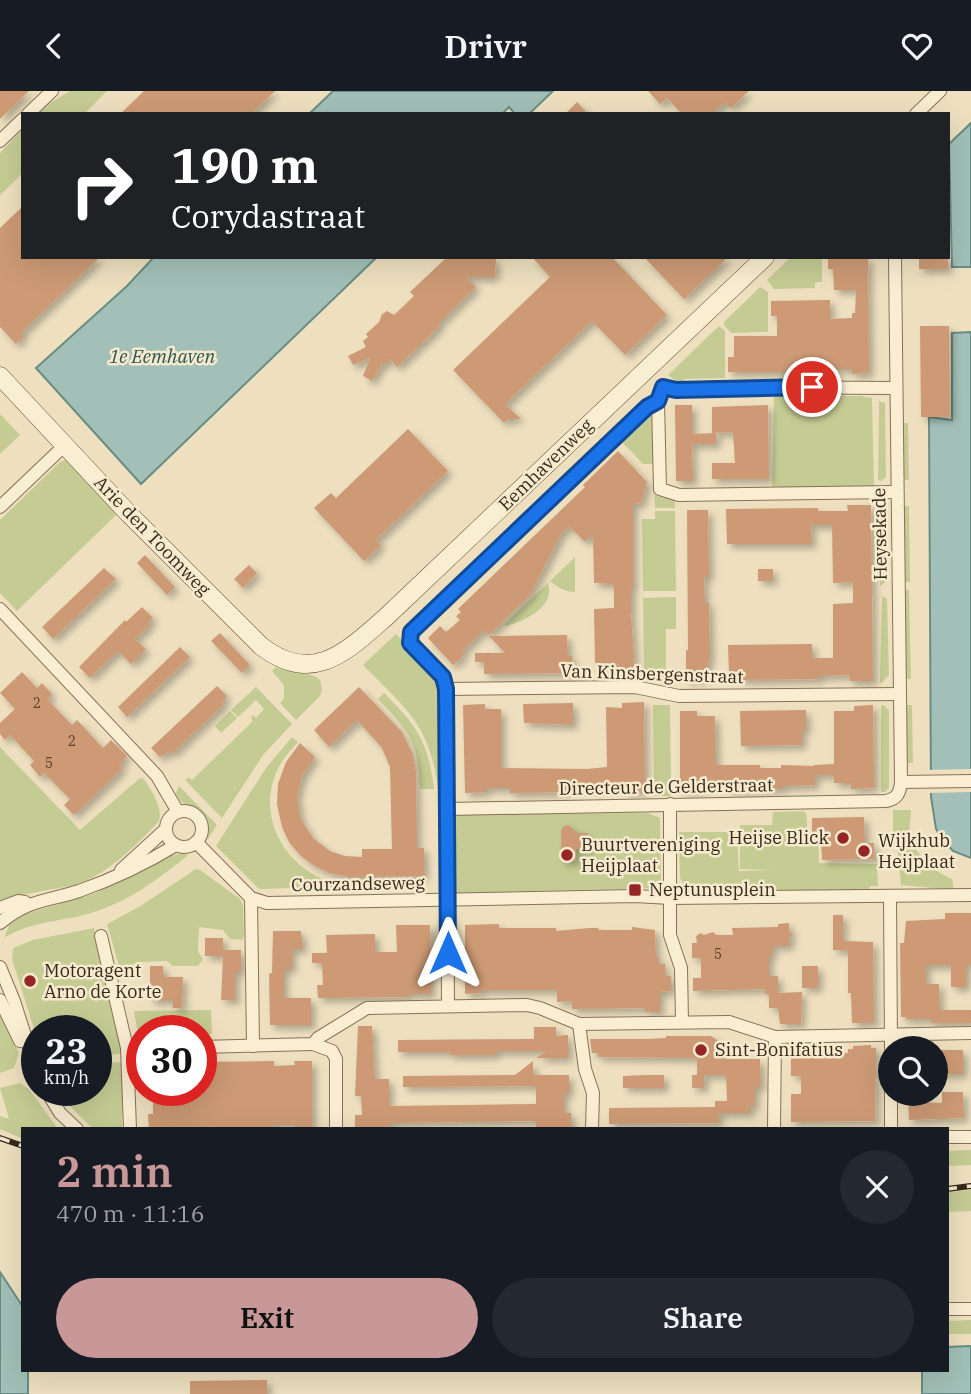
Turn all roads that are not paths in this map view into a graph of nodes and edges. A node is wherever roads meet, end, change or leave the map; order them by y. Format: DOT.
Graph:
graph roads {
  1 [pos="52,91"];
  2 [pos="940,91"];
  3 [pos="31,112"];
  4 [pos="918,112"];
  5 [pos="21,121"];
  6 [pos="0,141"];
  7 [pos="763,259"];
  8 [pos="895,259"];
  9 [pos="647,370"];
  10 [pos="0,376"];
  11 [pos="663,387"];
  12 [pos="896,388"];
  13 [pos="658,401"];
  14 [pos="65,445"];
  15 [pos="896,492"];
  16 [pos="0,507"];
  17 [pos="0,609"];
  18 [pos="321,664"];
  19 [pos="446,689"];
  20 [pos="899,694"];
  21 [pos="971,781"];
  22 [pos="901,782"];
  23 [pos="670,804"];
  24 [pos="448,809"];
  25 [pos="178,813"];
  26 [pos="166,829"];
  27 [pos="196,842"];
  28 [pos="176,845"];
  29 [pos="116,875"];
  30 [pos="971,895"];
  31 [pos="890,896"];
  32 [pos="251,898"];
  33 [pos="670,898"];
  34 [pos="448,900"];
  35 [pos="33,902"];
  36 [pos="0,908"];
  37 [pos="0,923"];
  38 [pos="101,936"];
  39 [pos="0,967"];
  40 [pos="0,1000"];
  41 [pos="448,1006"];
  42 [pos="682,1021"];
  43 [pos="21,1024"];
  44 [pos="579,1024"];
  45 [pos="971,1033"];
  46 [pos="891,1034"];
  47 [pos="775,1037"];
  48 [pos="21,1041"];
  49 [pos="126,1044"];
  50 [pos="313,1044"];
  51 [pos="253,1046"];
  52 [pos="217,1047"];
  53 [pos="56,1106"];
  54 [pos="129,1106"];
  55 [pos="891,1106"];
  56 [pos="74,1127"];
  57 [pos="130,1127"];
  58 [pos="336,1127"];
  59 [pos="592,1127"];
  60 [pos="774,1127"];
  61 [pos="891,1127"];
  62 [pos="949,1137"];
  63 [pos="971,1137"];
  64 [pos="949,1309"];
  65 [pos="971,1309"];
  1 -- 3 [label="street"];
  2 -- 4 [label="street"];
  5 -- 6 [label="street"];
  7 -- 9 [label="street, Eemhavenweg"];
  8 -- 12 [label="street, Heysekade"];
  9 -- 11 [label="street"];
  9 -- 18 [label="street, Eemhavenweg"];
  10 -- 14 [label="street, Arie den Toomweg"];
  11 -- 12 [label="street"];
  11 -- 13 [label="street"];
  12 -- 15 [label="street, Heysekade"];
  13 -- 15 [label="street"];
  13 -- 19 [label="street"];
  14 -- 16 [label="street"];
  14 -- 18 [label="street, Arie den Toomweg"];
  15 -- 20 [label="street, Heysekade"];
  17 -- 25 [label="street"];
  19 -- 20 [label="street, Van Kinsbergenstraat"];
  19 -- 24 [label="street"];
  20 -- 22 [label="street, Heysekade"];
  21 -- 22 [label="street"];
  22 -- 23 [label="street, Directeur de Gelderstraat"];
  23 -- 24 [label="street, Directeur de Gelderstraat"];
  23 -- 33 [label="street"];
  24 -- 34 [label="street"];
  25 -- 26 [label="street"];
  25 -- 27 [label="street"];
  26 -- 28 [label="street"];
  26 -- 29 [label="street"];
  27 -- 28 [label="street"];
  27 -- 32 [label="street"];
  28 -- 29 [label="street"];
  29 -- 35 [label="street"];
  30 -- 31 [label="street, Courzandseweg"];
  31 -- 33 [label="street, Courzandseweg"];
  31 -- 46 [label="street"];
  32 -- 34 [label="street, Courzandseweg"];
  32 -- 51 [label="street"];
  33 -- 34 [label="street, Courzandseweg"];
  33 -- 42 [label="street"];
  34 -- 41 [label="street"];
  35 -- 36 [label="street"];
  35 -- 37 [label="street"];
  38 -- 49 [label="street"];
  39 -- 43 [label="street"];
  40 -- 48 [label="street"];
  41 -- 44 [label="street"];
  41 -- 50 [label="street"];
  42 -- 44 [label="street"];
  42 -- 47 [label="street"];
  44 -- 59 [label="street"];
  45 -- 46 [label="street"];
  46 -- 47 [label="street"];
  47 -- 60 [label="street"];
  50 -- 51 [label="street"];
  50 -- 58 [label="street"];
  51 -- 52 [label="street"];
  53 -- 56 [label="street"];
  54 -- 57 [label="street"];
  55 -- 61 [label="street"];
  62 -- 63 [label="street"];
  64 -- 65 [label="street"];
}
